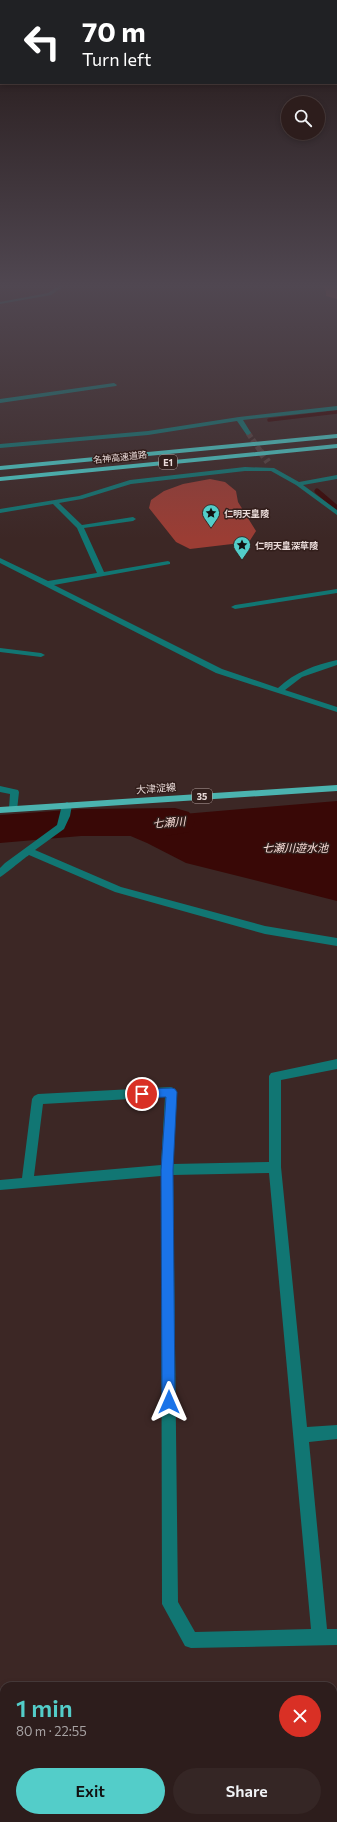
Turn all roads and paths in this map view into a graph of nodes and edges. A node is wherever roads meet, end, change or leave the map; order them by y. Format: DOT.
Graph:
graph roads {
  1 [pos="114,385"];
  2 [pos="0,401"];
  3 [pos="337,408"];
  4 [pos="239,419"];
  5 [pos="248,433"];
  6 [pos="337,436"];
  7 [pos="0,446"];
  8 [pos="337,446"];
  9 [pos="268,462"];
  10 [pos="0,468"];
  11 [pos="272,469"];
  12 [pos="337,477"];
  13 [pos="0,479"];
  14 [pos="298,484"];
  15 [pos="55,503"];
  16 [pos="0,511"];
  17 [pos="337,513"];
  18 [pos="133,519"];
  19 [pos="80,527"];
  20 [pos="0,560"];
  21 [pos="168,563"];
  22 [pos="101,574"];
  23 [pos="45,584"];
  24 [pos="337,591"];
  25 [pos="235,607"];
  26 [pos="0,650"];
  27 [pos="41,654"];
  28 [pos="337,662"];
  29 [pos="280,691"];
  30 [pos="337,710"];
  31 [pos="337,788"];
  32 [pos="0,789"];
  33 [pos="67,805"];
  34 [pos="14,808"];
  35 [pos="0,810"];
  36 [pos="28,851"];
  37 [pos="0,874"];
  38 [pos="337,942"];
  39 [pos="337,1064"];
  40 [pos="275,1167"];
  41 [pos="167,1170"];
  42 [pos="27,1183"];
  43 [pos="0,1185"];
  44 [pos="337,1432"];
  45 [pos="300,1435"];
  46 [pos="320,1637"];
  47 [pos="337,1637"];
  1 -- 2 [label="street"];
  3 -- 4 [label="street"];
  4 -- 5 [label="street"];
  4 -- 7 [label="street"];
  6 -- 10 [label="highway, 名神高速道路 / E1"];
  8 -- 13 [label="highway, 名神高速道路 / E1"];
  9 -- 11 [label="street"];
  11 -- 14 [label="street"];
  11 -- 15 [label="street"];
  12 -- 14 [label="street"];
  14 -- 17 [label="street"];
  15 -- 16 [label="street"];
  15 -- 19 [label="street"];
  18 -- 19 [label="street"];
  19 -- 22 [label="street"];
  20 -- 23 [label="street"];
  21 -- 22 [label="street"];
  22 -- 23 [label="street"];
  23 -- 29 [label="street"];
  24 -- 25 [label="street"];
  26 -- 27 [label="street"];
  28 -- 29 [label="street"];
  29 -- 30 [label="street"];
  31 -- 33 [label="main road, 大津淀線 / 35"];
  32 -- 34 [label="street"];
  33 -- 34 [label="main road, 大津淀線 / 35"];
  33 -- 36 [label="street"];
  34 -- 35 [label="main road, 大津淀線 / 35"];
  36 -- 37 [label="street"];
  36 -- 38 [label="street"];
  39 -- 40 [label="street"];
  40 -- 41 [label="street"];
  40 -- 45 [label="street"];
  41 -- 42 [label="street"];
  41 -- 42 [label="street"];
  41 -- 46 [label="street"];
  42 -- 43 [label="street"];
  44 -- 45 [label="street"];
  45 -- 46 [label="street"];
  46 -- 47 [label="street"];
}
